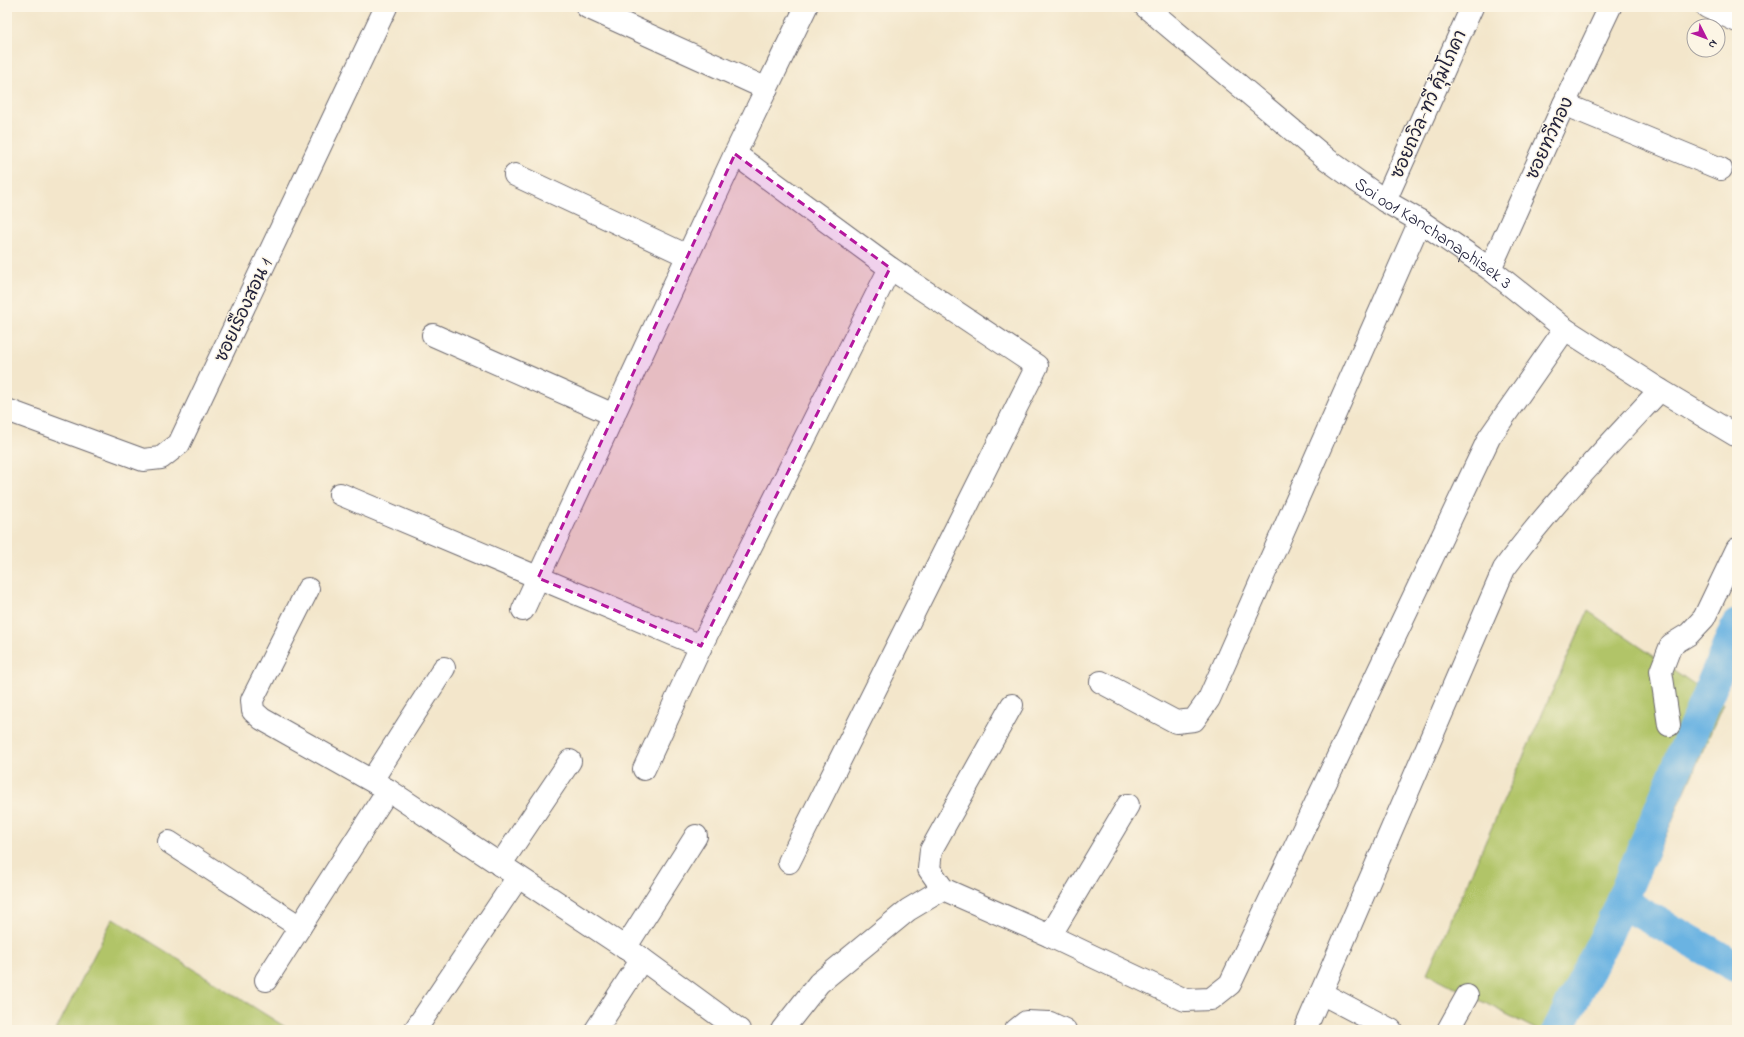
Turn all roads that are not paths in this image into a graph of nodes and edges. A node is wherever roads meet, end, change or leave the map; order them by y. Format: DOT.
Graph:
graph roads {
  1 [pos="386,7"];
  2 [pos="587,7"];
  3 [pos="806,7"];
  4 [pos="1146,7"];
  5 [pos="1472,7"];
  6 [pos="1610,7"];
  7 [pos="1707,7"];
  8 [pos="1737,21"];
  9 [pos="767,89"];
  10 [pos="1564,104"];
  11 [pos="735,154"];
  12 [pos="1721,169"];
  13 [pos="514,176"];
  14 [pos="1385,201"];
  15 [pos="1420,221"];
  16 [pos="688,256"];
  17 [pos="890,268"];
  18 [pos="1490,269"];
  19 [pos="1565,329"];
  20 [pos="433,335"];
  21 [pos="1660,390"];
  22 [pos="7,410"];
  23 [pos="614,415"];
  24 [pos="1737,436"];
  25 [pos="340,494"];
  26 [pos="1737,550"];
  27 [pos="538,578"];
  28 [pos="308,589"];
  29 [pos="523,610"];
  30 [pos="701,646"];
  31 [pos="444,668"];
  32 [pos="1101,682"];
  33 [pos="1012,705"];
  34 [pos="1669,725"];
  35 [pos="570,761"];
  36 [pos="644,769"];
  37 [pos="380,785"];
  38 [pos="1128,805"];
  39 [pos="696,836"];
  40 [pos="169,842"];
  41 [pos="789,862"];
  42 [pos="500,864"];
  43 [pos="518,877"];
  44 [pos="943,889"];
  45 [pos="300,927"];
  46 [pos="1050,936"];
  47 [pos="633,953"];
  48 [pos="266,980"];
  49 [pos="1321,993"];
  50 [pos="1467,996"];
  51 [pos="415,1030"];
  52 [pos="596,1030"];
  53 [pos="739,1030"];
  54 [pos="782,1030"];
  55 [pos="1016,1030"];
  56 [pos="1065,1030"];
  57 [pos="1305,1030"];
  58 [pos="1391,1030"];
  59 [pos="1448,1030"];
  1 -- 22 [label="street, ซอยเรืองสอน 1"];
  2 -- 9 [label="street"];
  3 -- 9 [label="street"];
  4 -- 14 [label="street, Soi 001 Kanchanaphisek 3"];
  5 -- 14 [label="street, ซอยถวิล-ทวี คุ้มโภคา"];
  6 -- 10 [label="street, ซอยทวีทอง"];
  7 -- 8 [label="street"];
  9 -- 11 [label="street"];
  10 -- 12 [label="street"];
  10 -- 18 [label="street, ซอยทวีทอง"];
  11 -- 16 [label="street"];
  11 -- 17 [label="street"];
  13 -- 16 [label="street"];
  14 -- 15 [label="street, Soi 001 Kanchanaphisek 3"];
  15 -- 18 [label="street, Soi 001 Kanchanaphisek 3"];
  15 -- 32 [label="street"];
  16 -- 23 [label="street"];
  17 -- 30 [label="street"];
  17 -- 41 [label="street"];
  18 -- 19 [label="street, Soi 001 Kanchanaphisek 3"];
  19 -- 21 [label="street, Soi 001 Kanchanaphisek 3"];
  19 -- 46 [label="street"];
  20 -- 23 [label="street"];
  21 -- 24 [label="street, Soi 001 Kanchanaphisek 3"];
  21 -- 49 [label="street"];
  23 -- 27 [label="street"];
  25 -- 27 [label="street"];
  26 -- 34 [label="street"];
  27 -- 29 [label="street"];
  27 -- 30 [label="street"];
  28 -- 37 [label="street"];
  30 -- 36 [label="street"];
  31 -- 37 [label="street"];
  33 -- 44 [label="street"];
  35 -- 42 [label="street"];
  37 -- 42 [label="street"];
  37 -- 45 [label="street"];
  38 -- 46 [label="street"];
  39 -- 47 [label="street"];
  40 -- 45 [label="street"];
  42 -- 43 [label="street"];
  43 -- 47 [label="street"];
  43 -- 51 [label="street"];
  44 -- 46 [label="street"];
  44 -- 54 [label="street"];
  45 -- 48 [label="street"];
  47 -- 52 [label="street"];
  47 -- 53 [label="street"];
  49 -- 57 [label="street"];
  49 -- 58 [label="street"];
  50 -- 59 [label="street"];
  55 -- 56 [label="street"];
}
